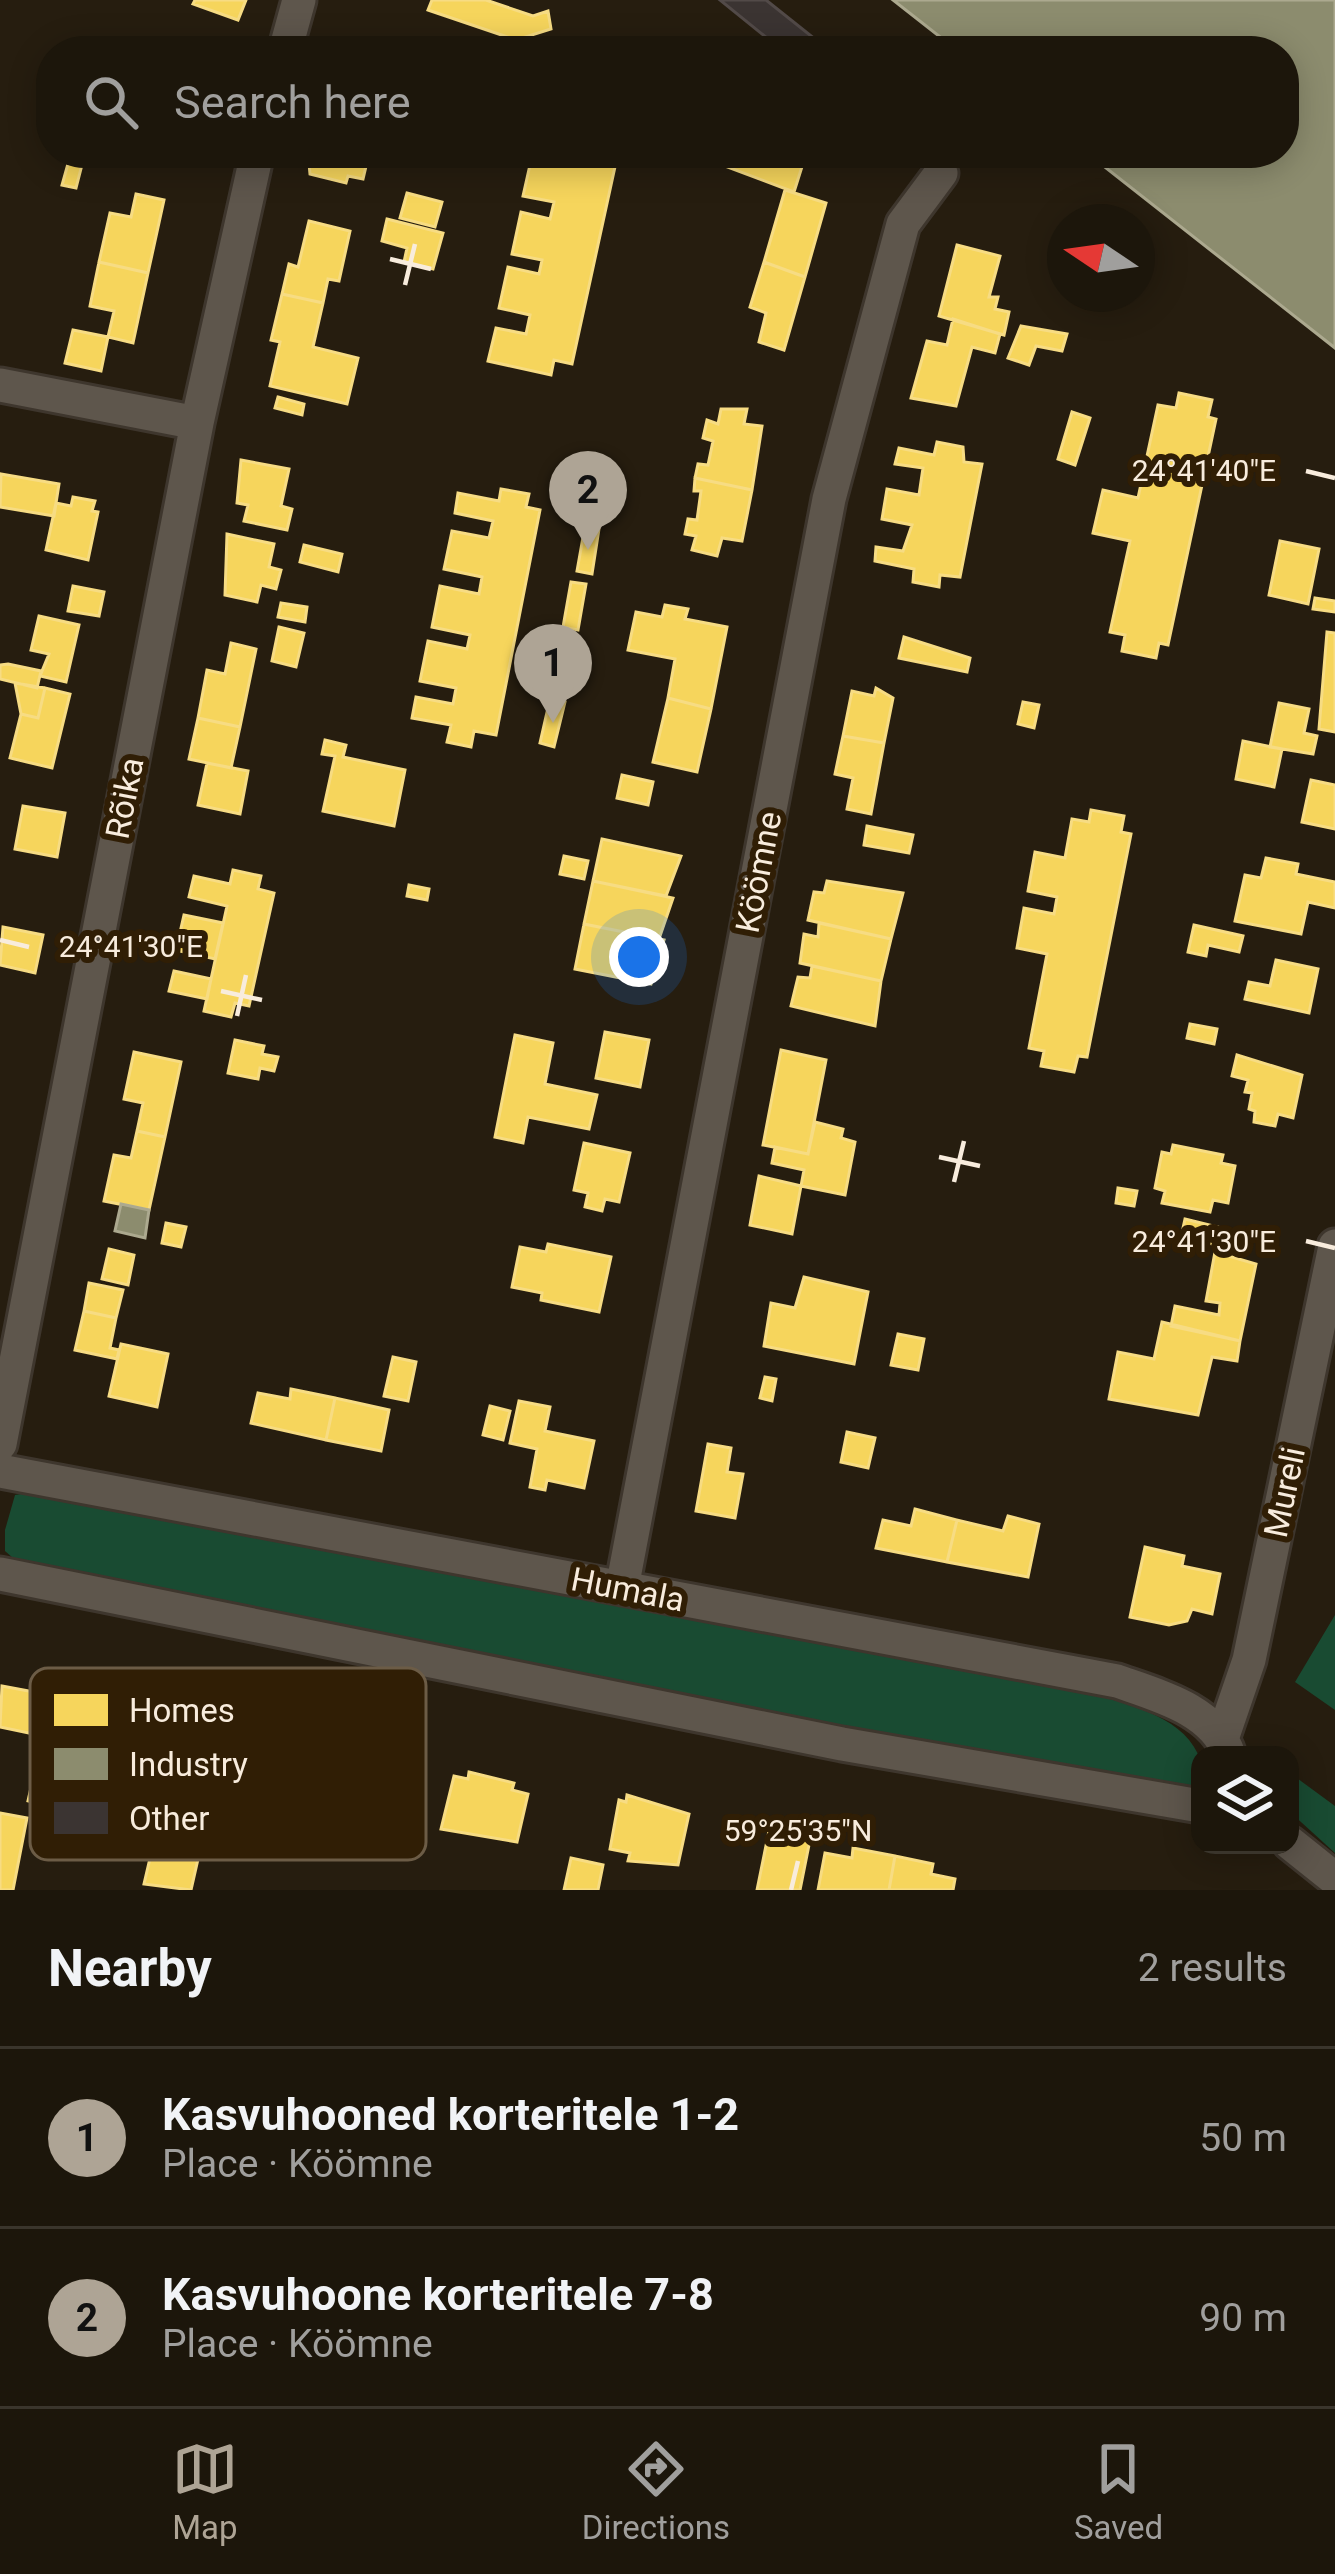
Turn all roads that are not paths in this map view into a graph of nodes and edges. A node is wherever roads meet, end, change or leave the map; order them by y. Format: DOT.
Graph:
graph roads {
  1 [pos="299,0"];
  2 [pos="288,36"];
  3 [pos="254,168"];
  4 [pos="941,173"];
  5 [pos="0,385"];
  6 [pos="196,423"];
  7 [pos="1335,1246"];
  8 [pos="0,1444"];
  9 [pos="0,1471"];
  10 [pos="0,1574"];
  11 [pos="622,1588"];
  12 [pos="1226,1746"];
  13 [pos="1191,1805"];
  14 [pos="1299,1850"];
  15 [pos="1335,1879"];
  1 -- 2 [label="street"];
  3 -- 6 [label="street, Rõika"];
  4 -- 11 [label="street, Köömne"];
  5 -- 6 [label="street"];
  6 -- 8 [label="street, Rõika"];
  7 -- 12 [label="street, Mureli"];
  9 -- 11 [label="street, Humala"];
  10 -- 13 [label="street"];
  11 -- 12 [label="street, Humala"];
  14 -- 15 [label="street"];
}
